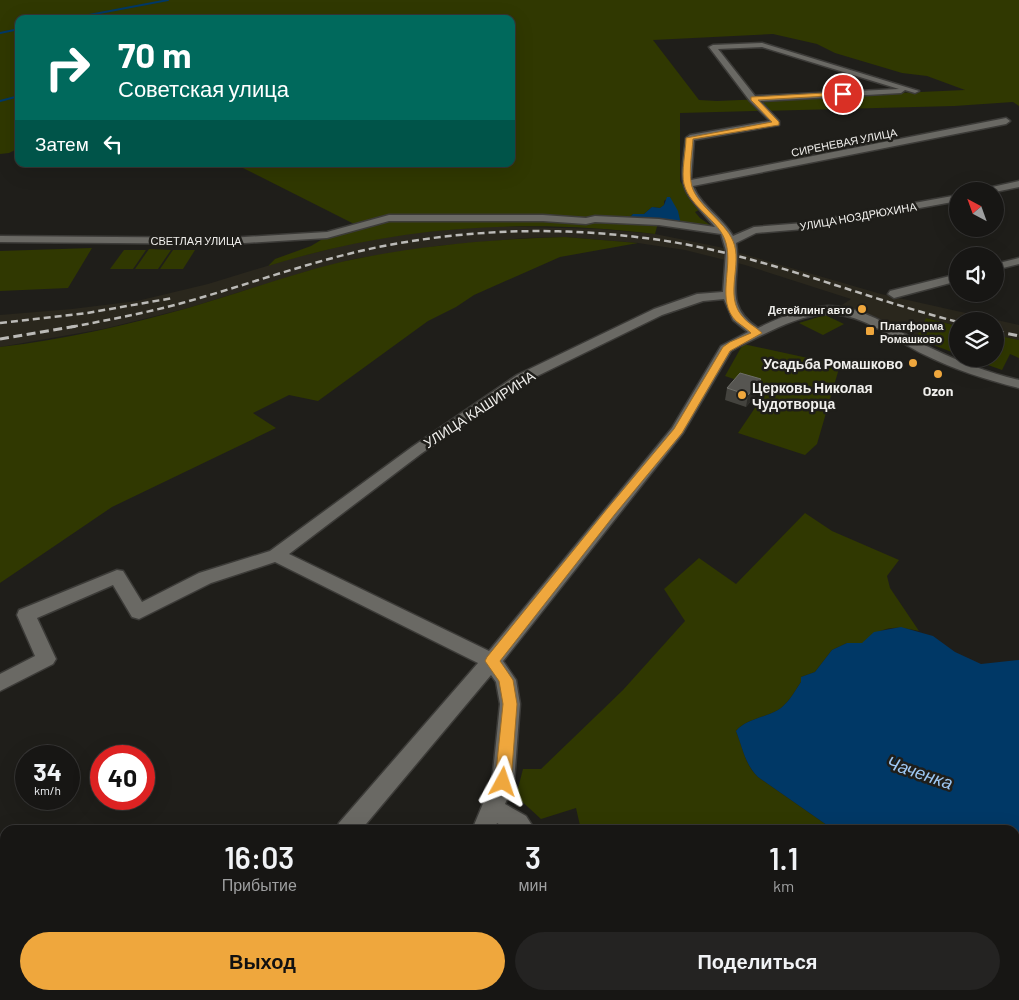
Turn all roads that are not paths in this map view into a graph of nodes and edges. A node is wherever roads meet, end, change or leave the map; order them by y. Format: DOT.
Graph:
graph roads {
  1 [pos="753,99"];
  2 [pos="1006,121"];
  3 [pos="687,184"];
  4 [pos="1019,184"];
  5 [pos="1004,187"];
  6 [pos="949,200"];
  7 [pos="389,218"];
  8 [pos="727,236"];
  9 [pos="0,239"];
  10 [pos="1019,261"];
  11 [pos="1004,265"];
  12 [pos="949,279"];
  13 [pos="894,294"];
  14 [pos="730,295"];
  15 [pos="758,333"];
  16 [pos="1019,384"];
  17 [pos="276,555"];
  18 [pos="492,661"];
  19 [pos="0,683"];
  20 [pos="492,809"];
  21 [pos="351,825"];
  22 [pos="485,825"];
  23 [pos="520,825"];
  1 -- 1 [label="street"];
  1 -- 3 [label="street"];
  2 -- 3 [label="street, СИРЕНЕВАЯ УЛИЦА"];
  3 -- 8 [label="street"];
  4 -- 5 [label="street"];
  6 -- 8 [label="street, УЛИЦА НОЗДРЮХИНА"];
  7 -- 8 [label="street"];
  7 -- 9 [label="street, СВЕТЛАЯ УЛИЦА"];
  8 -- 14 [label="street"];
  10 -- 11 [label="street"];
  12 -- 13 [label="street"];
  14 -- 15 [label="street"];
  14 -- 17 [label="street, УЛИЦА КАШИРИНА"];
  15 -- 16 [label="street"];
  15 -- 18 [label="street"];
  17 -- 18 [label="street"];
  17 -- 19 [label="street, УЛИЦА КАШИРИНА"];
  18 -- 20 [label="street"];
  18 -- 21 [label="street"];
  20 -- 22 [label="street"];
  20 -- 23 [label="street"];
}
